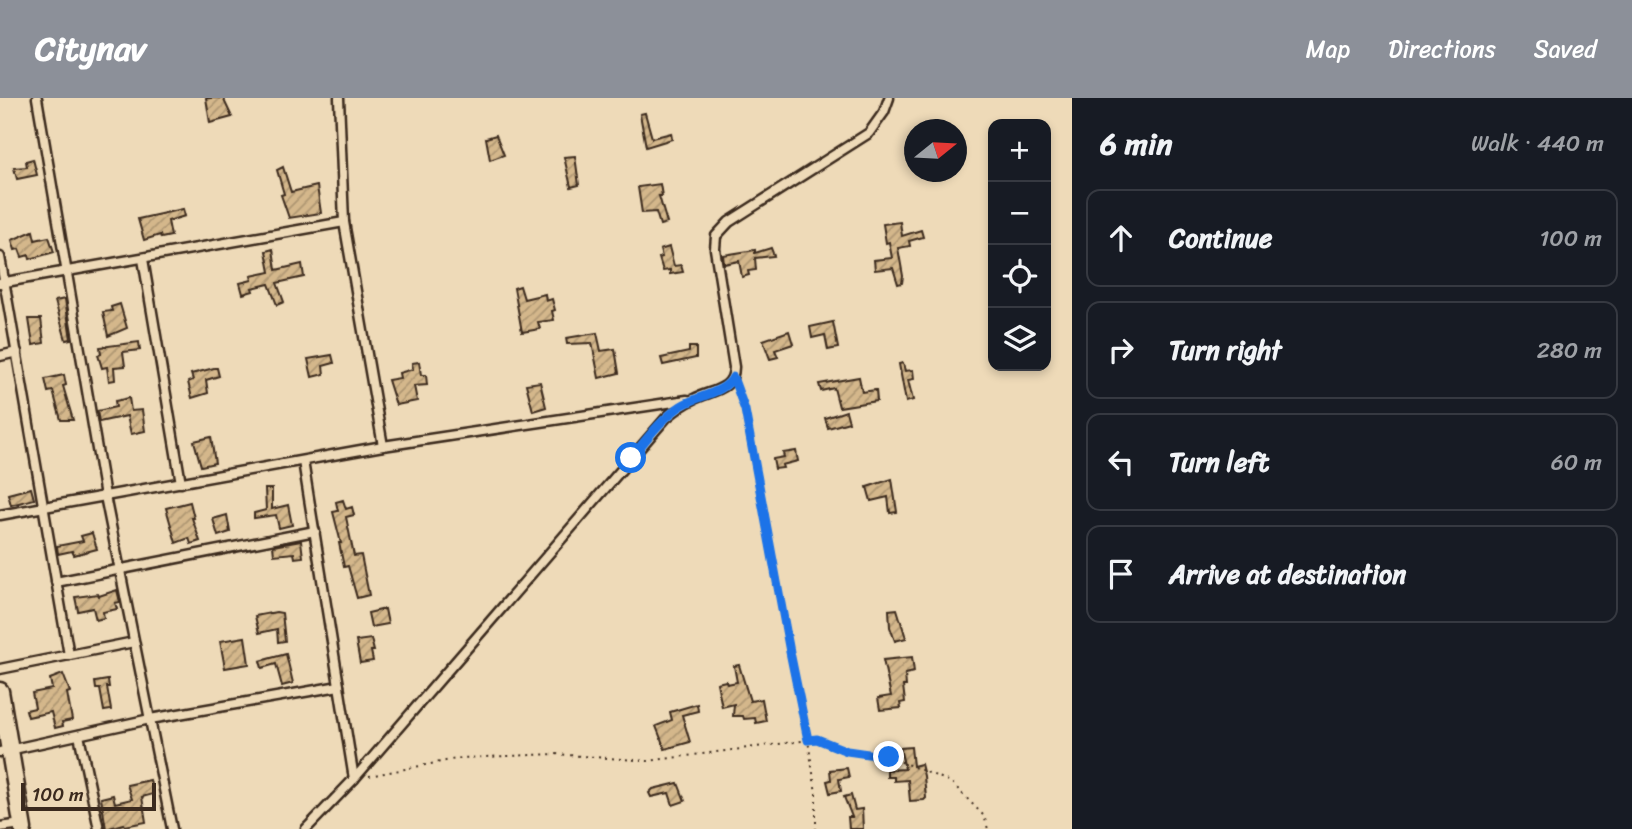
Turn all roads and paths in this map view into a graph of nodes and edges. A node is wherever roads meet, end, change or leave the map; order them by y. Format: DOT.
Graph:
graph roads {
  1 [pos="37,98"];
  2 [pos="339,98"];
  3 [pos="889,98"];
  4 [pos="344,222"];
  5 [pos="0,257"];
  6 [pos="143,259"];
  7 [pos="67,272"];
  8 [pos="2,282"];
  9 [pos="17,352"];
  10 [pos="0,356"];
  11 [pos="733,377"];
  12 [pos="692,399"];
  13 [pos="383,446"];
  14 [pos="303,461"];
  15 [pos="181,482"];
  16 [pos="105,496"];
  17 [pos="43,508"];
  18 [pos="0,515"];
  19 [pos="314,531"];
  20 [pos="120,569"];
  21 [pos="56,582"];
  22 [pos="134,642"];
  23 [pos="69,655"];
  24 [pos="0,670"];
  25 [pos="339,685"];
  26 [pos="0,691"];
  27 [pos="150,719"];
  28 [pos="79,735"];
  29 [pos="808,740"];
  30 [pos="5,752"];
  31 [pos="354,779"];
  32 [pos="23,826"];
  33 [pos="0,827"];
  34 [pos="99,829"];
  35 [pos="172,829"];
  36 [pos="306,829"];
  37 [pos="816,829"];
  38 [pos="988,829"];
  1 -- 7 [label="street"];
  2 -- 4 [label="street"];
  3 -- 11 [label="street"];
  4 -- 6 [label="street"];
  4 -- 13 [label="street"];
  5 -- 8 [label="street"];
  6 -- 7 [label="street"];
  6 -- 15 [label="street"];
  7 -- 8 [label="street"];
  7 -- 16 [label="street"];
  8 -- 9 [label="street"];
  9 -- 10 [label="street"];
  9 -- 17 [label="street"];
  11 -- 12 [label="street"];
  11 -- 29 [label="path"];
  12 -- 13 [label="street"];
  12 -- 31 [label="street"];
  13 -- 14 [label="street"];
  14 -- 15 [label="street"];
  14 -- 19 [label="street"];
  15 -- 16 [label="street"];
  16 -- 17 [label="street"];
  16 -- 20 [label="street"];
  17 -- 18 [label="street"];
  17 -- 21 [label="street"];
  19 -- 20 [label="street"];
  19 -- 25 [label="street"];
  20 -- 21 [label="street"];
  20 -- 22 [label="street"];
  21 -- 23 [label="street"];
  22 -- 23 [label="street"];
  22 -- 27 [label="street"];
  23 -- 24 [label="street"];
  25 -- 27 [label="street"];
  25 -- 31 [label="street"];
  26 -- 30 [label="highway"];
  27 -- 28 [label="street"];
  27 -- 35 [label="street"];
  28 -- 30 [label="street"];
  28 -- 34 [label="street"];
  29 -- 31 [label="path"];
  29 -- 37 [label="path"];
  29 -- 38 [label="path"];
  30 -- 32 [label="highway"];
  31 -- 36 [label="street"];
  32 -- 33 [label="street"];
}
